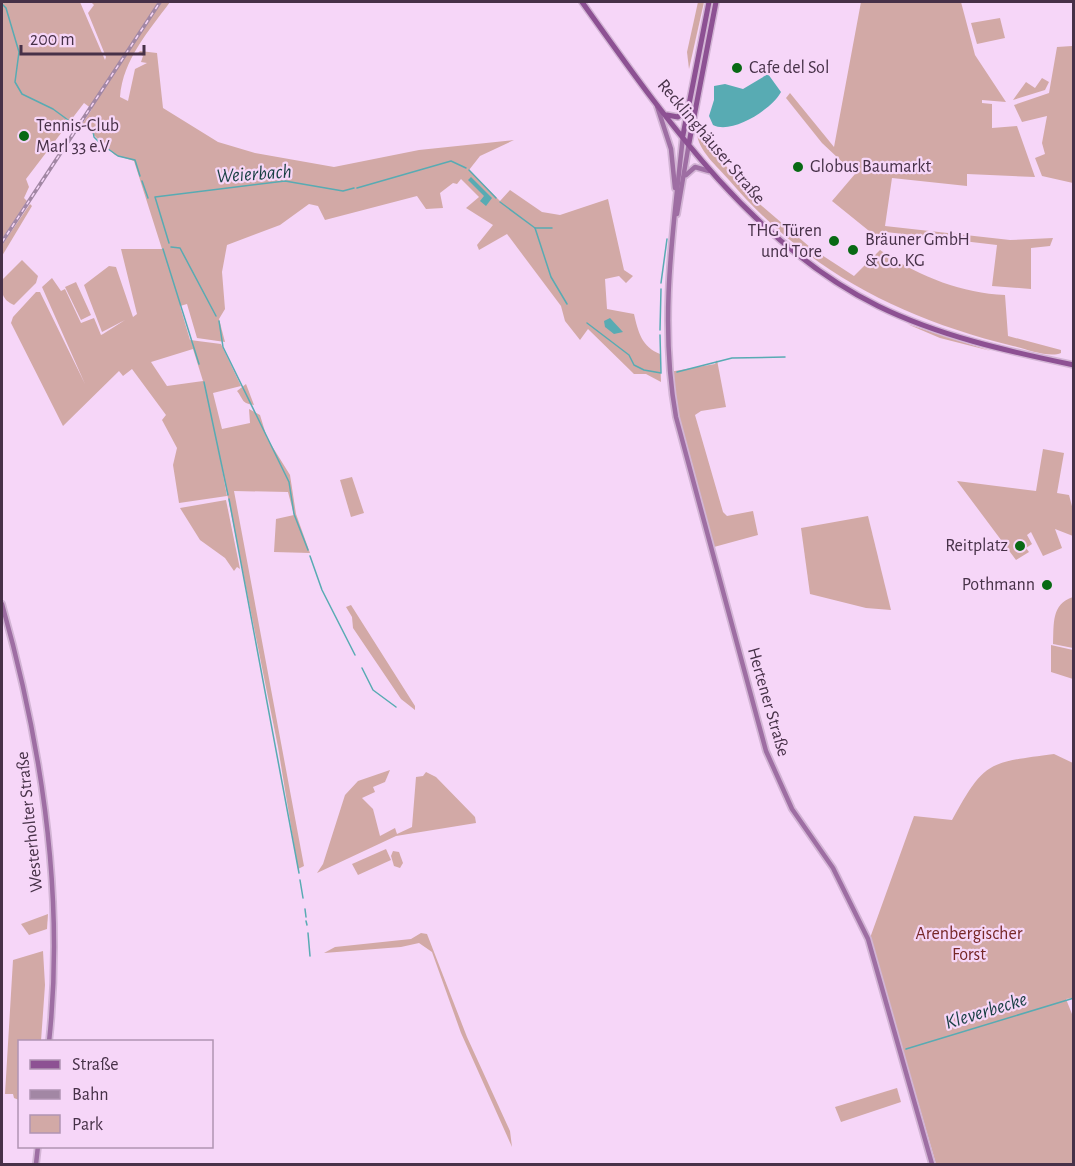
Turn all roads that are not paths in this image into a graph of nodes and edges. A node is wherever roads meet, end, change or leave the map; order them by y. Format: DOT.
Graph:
graph roads {
  1 [pos="582,2"];
  2 [pos="709,2"];
  3 [pos="716,2"];
  4 [pos="656,103"];
  5 [pos="689,104"];
  6 [pos="664,113"];
  7 [pos="683,135"];
  8 [pos="689,142"];
  9 [pos="714,173"];
  10 [pos="685,178"];
  11 [pos="675,191"];
  12 [pos="675,222"];
  13 [pos="1074,365"];
  14 [pos="2,604"];
  15 [pos="49,1040"];
  16 [pos="38,1148"];
  17 [pos="36,1164"];
  18 [pos="932,1164"];
  1 -- 4 [label="main road, Recklinghäuser Straße"];
  2 -- 5 [label="main road"];
  3 -- 8 [label="main road"];
  4 -- 6 [label="main road, Recklinghäuser Straße"];
  4 -- 11 [label="main road"];
  5 -- 6 [label="main road"];
  5 -- 7 [label="main road"];
  6 -- 7 [label="main road, Recklinghäuser Straße"];
  7 -- 8 [label="main road, Recklinghäuser Straße"];
  7 -- 11 [label="main road, Hertener Straße"];
  8 -- 9 [label="main road, Recklinghäuser Straße"];
  8 -- 10 [label="main road, Hertener Straße"];
  9 -- 10 [label="main road"];
  9 -- 13 [label="main road, Recklinghäuser Straße"];
  10 -- 12 [label="main road, Hertener Straße"];
  11 -- 12 [label="main road, Hertener Straße"];
  12 -- 18 [label="main road, Hertener Straße"];
  14 -- 15 [label="main road, Westerholter Straße"];
  16 -- 17 [label="main road"];
}
